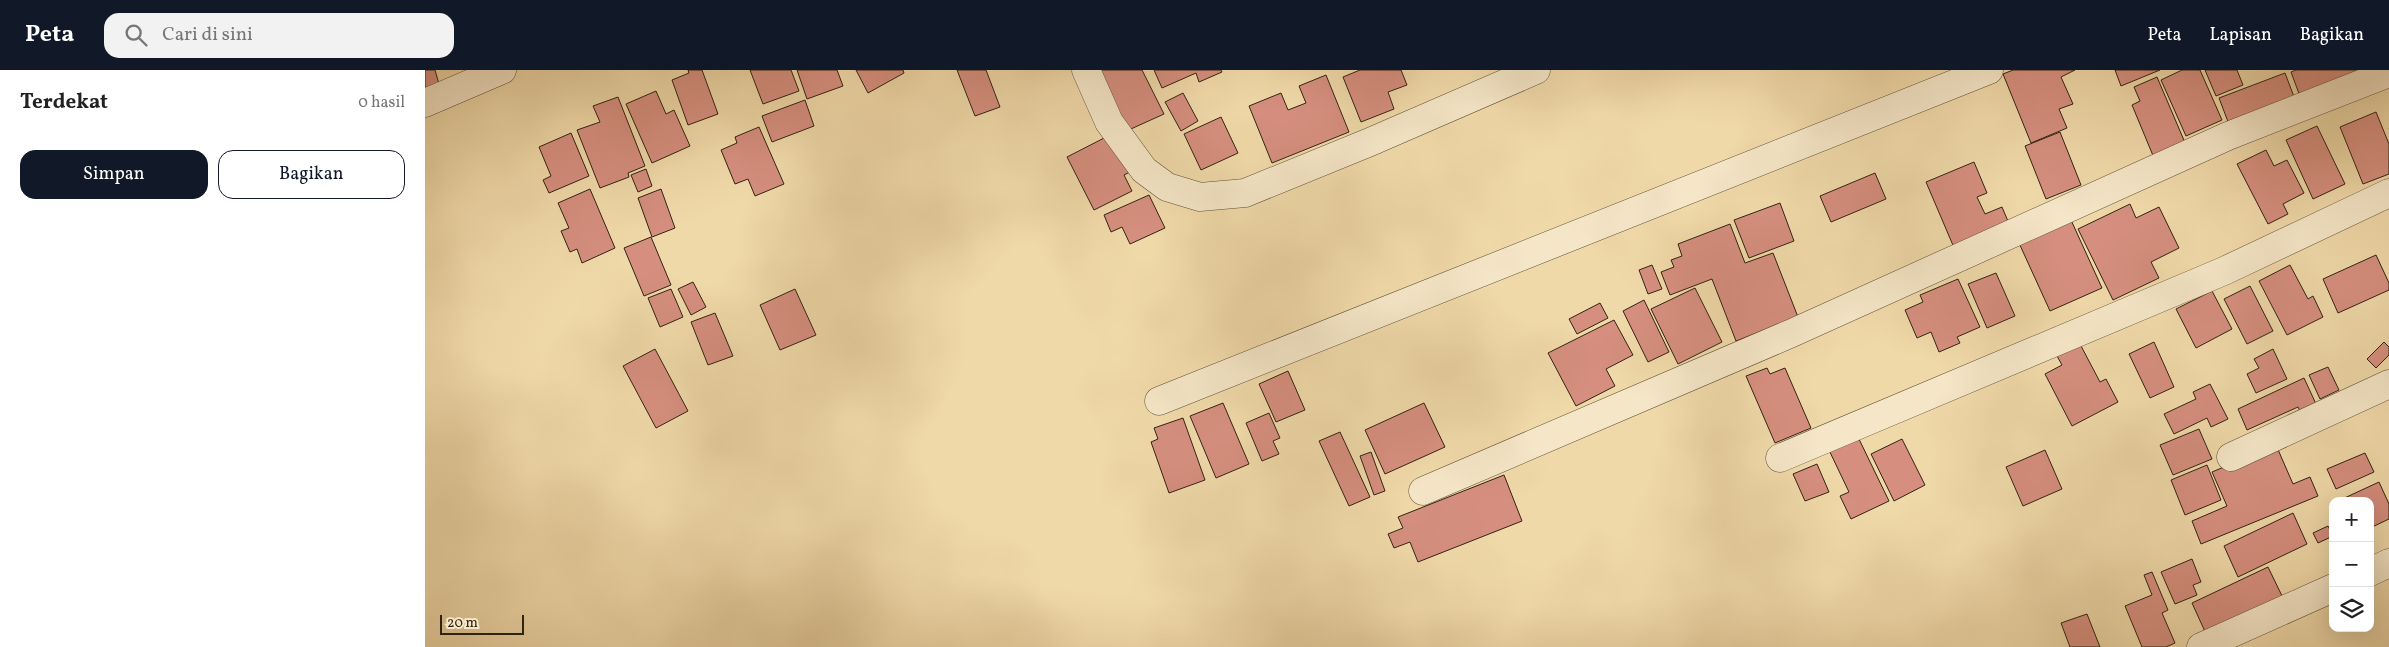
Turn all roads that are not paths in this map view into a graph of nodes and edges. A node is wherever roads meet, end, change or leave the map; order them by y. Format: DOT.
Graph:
graph roads {
  1 [pos="502,70"];
  2 [pos="1086,70"];
  3 [pos="1536,70"];
  4 [pos="1989,70"];
  5 [pos="2389,73"];
  6 [pos="425,103"];
  7 [pos="2389,192"];
  8 [pos="2389,384"];
  9 [pos="1159,401"];
  10 [pos="2231,457"];
  11 [pos="1780,458"];
  12 [pos="1423,491"];
  13 [pos="2389,563"];
  14 [pos="2374,570"];
  15 [pos="2329,590"];
  16 [pos="2201,647"];
  1 -- 6 [label="street"];
  2 -- 3 [label="street"];
  4 -- 9 [label="street"];
  5 -- 12 [label="street"];
  7 -- 11 [label="street"];
  8 -- 10 [label="street"];
  13 -- 14 [label="street"];
  15 -- 16 [label="street"];
}
